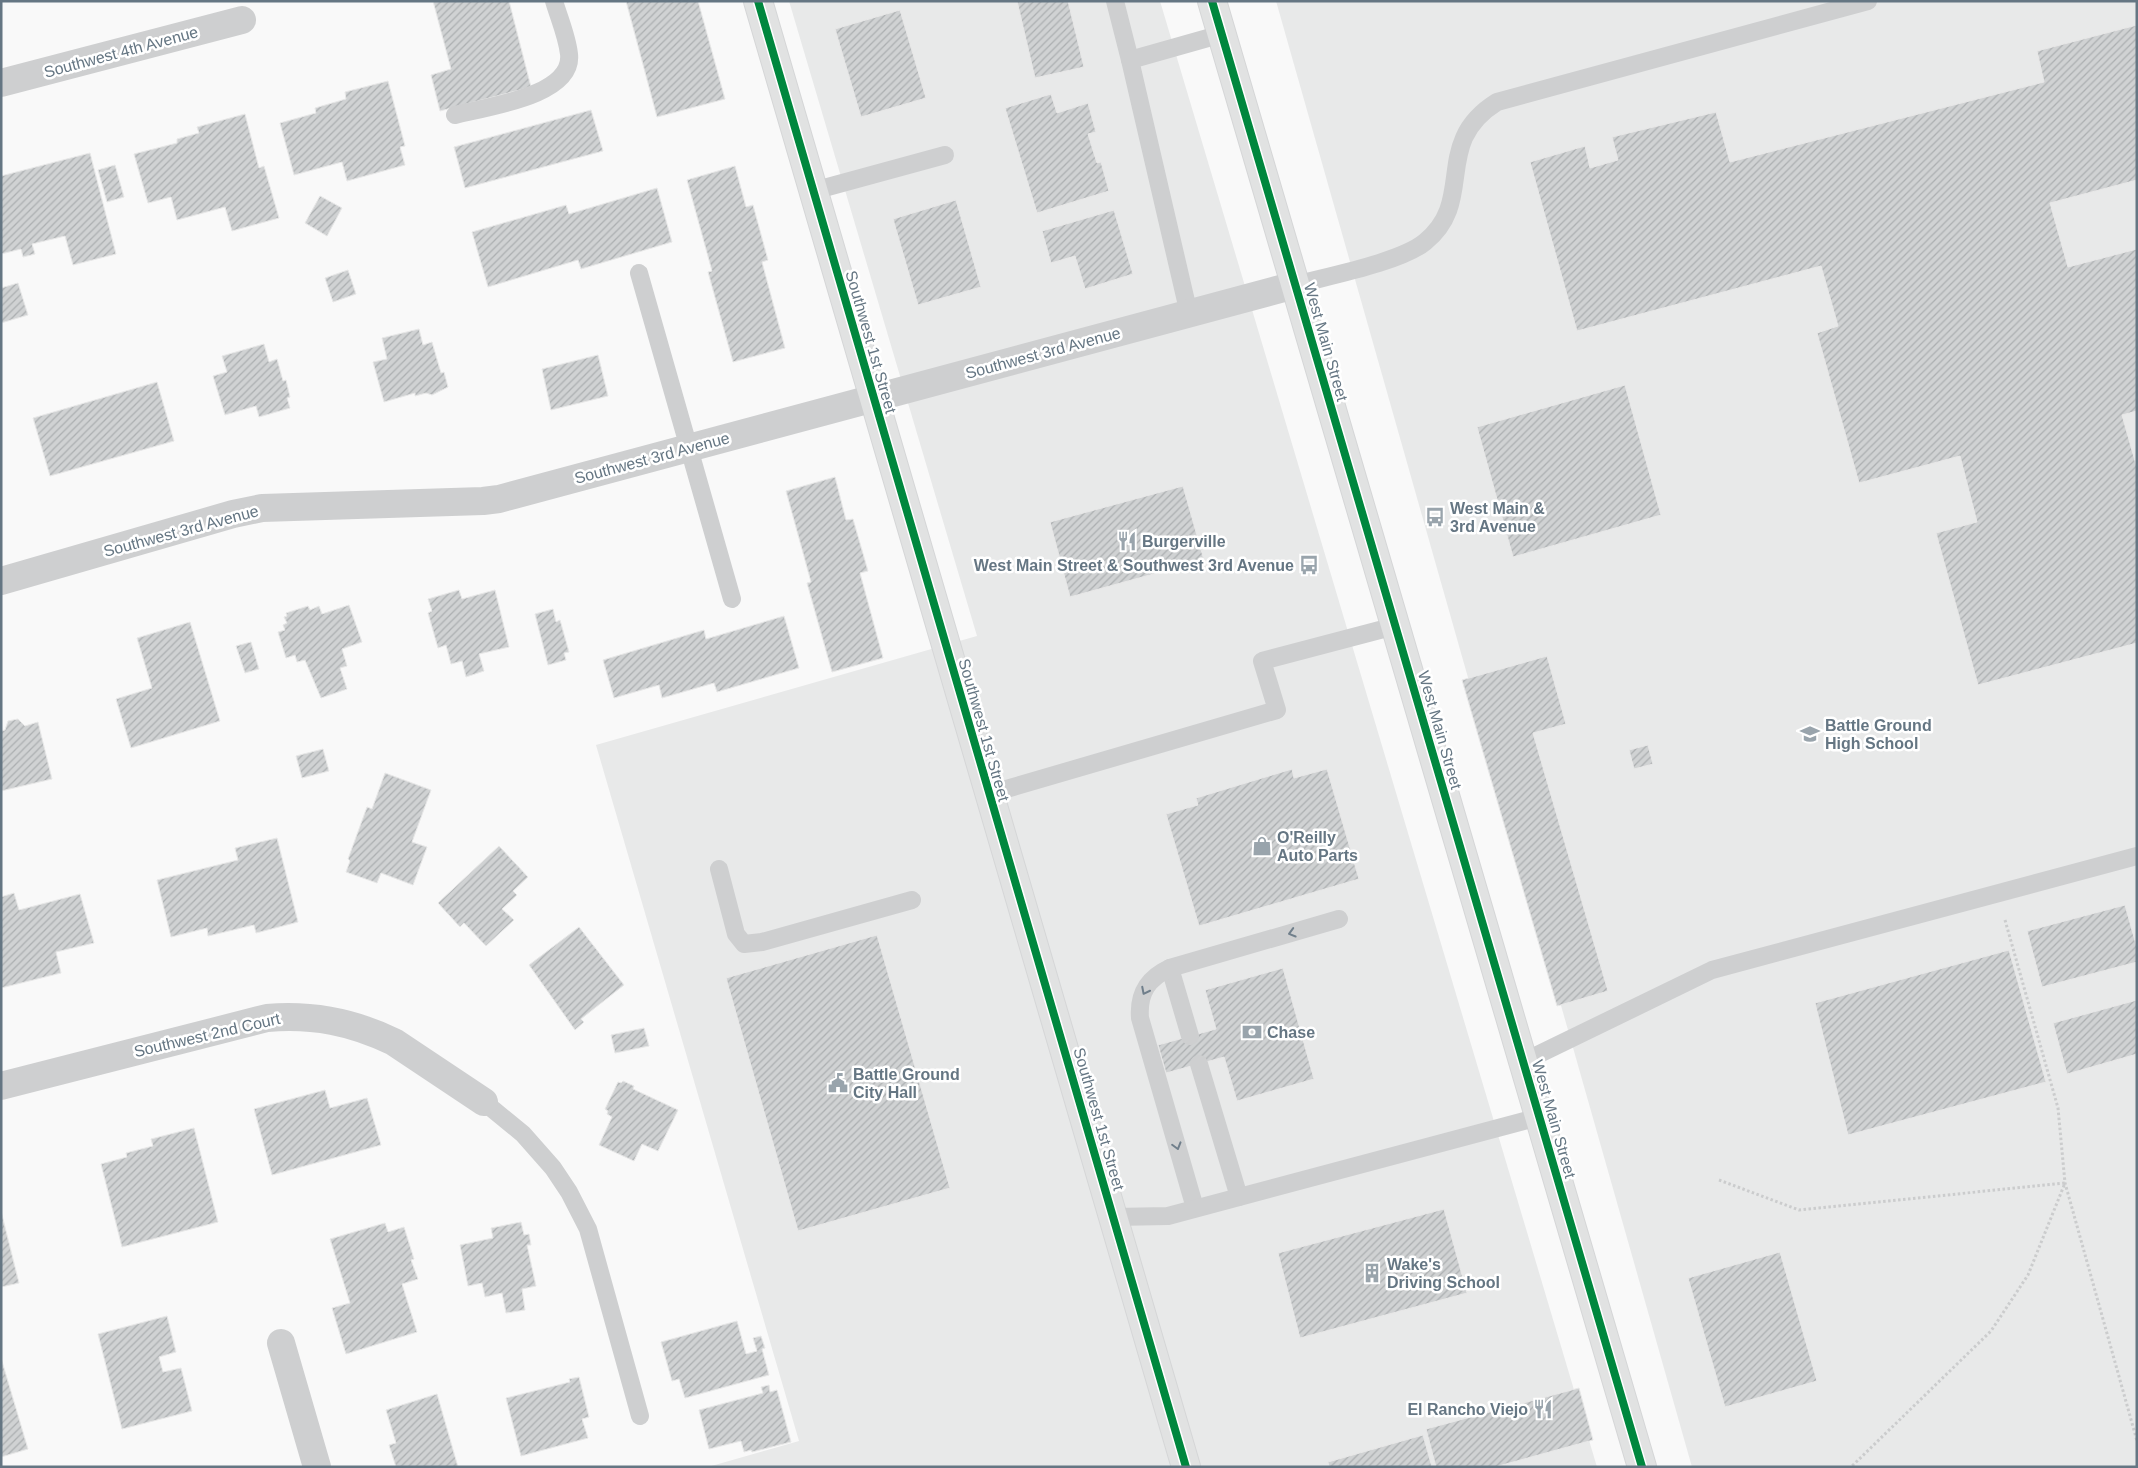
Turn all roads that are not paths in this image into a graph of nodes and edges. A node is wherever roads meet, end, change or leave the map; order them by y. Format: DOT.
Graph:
graph roads {
  1 [pos="554,1"];
  2 [pos="758,1"];
  3 [pos="1115,1"];
  4 [pos="1212,1"];
  5 [pos="1868,1"];
  6 [pos="242,20"];
  7 [pos="1222,34"];
  8 [pos="1130,60"];
  9 [pos="1,83"];
  10 [pos="455,115"];
  11 [pos="945,155"];
  12 [pos="813,191"];
  13 [pos="639,273"];
  14 [pos="1295,285"];
  15 [pos="1189,314"];
  16 [pos="873,398"];
  17 [pos="688,448"];
  18 [pos="1,580"];
  19 [pos="732,599"];
  20 [pos="1395,626"];
  21 [pos="989,794"];
  22 [pos="2137,856"];
  23 [pos="719,869"];
  24 [pos="912,900"];
  25 [pos="1339,919"];
  26 [pos="1170,968"];
  27 [pos="1190,1036"];
  28 [pos="1523,1062"];
  29 [pos="1198,1064"];
  30 [pos="1,1086"];
  31 [pos="484,1102"];
  32 [pos="1539,1116"];
  33 [pos="1238,1197"];
  34 [pos="1195,1208"];
  35 [pos="1114,1217"];
  36 [pos="281,1343"];
  37 [pos="640,1416"];
  38 [pos="317,1467"];
  39 [pos="1186,1467"];
  40 [pos="1642,1467"];
  1 -- 10 [label="lane"];
  2 -- 12 [label="main road, Southwest 1st Street"];
  3 -- 8 [label="lane"];
  4 -- 7 [label="main road, West Main Street"];
  5 -- 14 [label="lane"];
  6 -- 9 [label="street, Southwest 4th Avenue"];
  7 -- 8 [label="lane"];
  7 -- 14 [label="main road, West Main Street"];
  8 -- 15 [label="lane"];
  11 -- 12 [label="lane"];
  12 -- 16 [label="main road, Southwest 1st Street"];
  13 -- 17 [label="lane"];
  14 -- 15 [label="street, Southwest 3rd Avenue"];
  14 -- 20 [label="main road, West Main Street"];
  15 -- 16 [label="street, Southwest 3rd Avenue"];
  16 -- 17 [label="street, Southwest 3rd Avenue"];
  16 -- 21 [label="main road, Southwest 1st Street"];
  17 -- 18 [label="street, Southwest 3rd Avenue"];
  17 -- 19 [label="lane"];
  20 -- 21 [label="lane"];
  20 -- 28 [label="main road, West Main Street"];
  21 -- 35 [label="main road, Southwest 1st Street"];
  22 -- 28 [label="lane"];
  23 -- 24 [label="lane"];
  25 -- 26 [label="lane, one-way"];
  26 -- 27 [label="lane"];
  26 -- 34 [label="lane, one-way"];
  28 -- 32 [label="main road, West Main Street"];
  29 -- 33 [label="lane"];
  30 -- 31 [label="street, Southwest 2nd Court"];
  31 -- 37 [label="lane"];
  32 -- 33 [label="lane"];
  32 -- 40 [label="main road, West Main Street"];
  33 -- 34 [label="lane"];
  34 -- 35 [label="lane"];
  35 -- 39 [label="main road, Southwest 1st Street"];
  36 -- 38 [label="street"];
}
